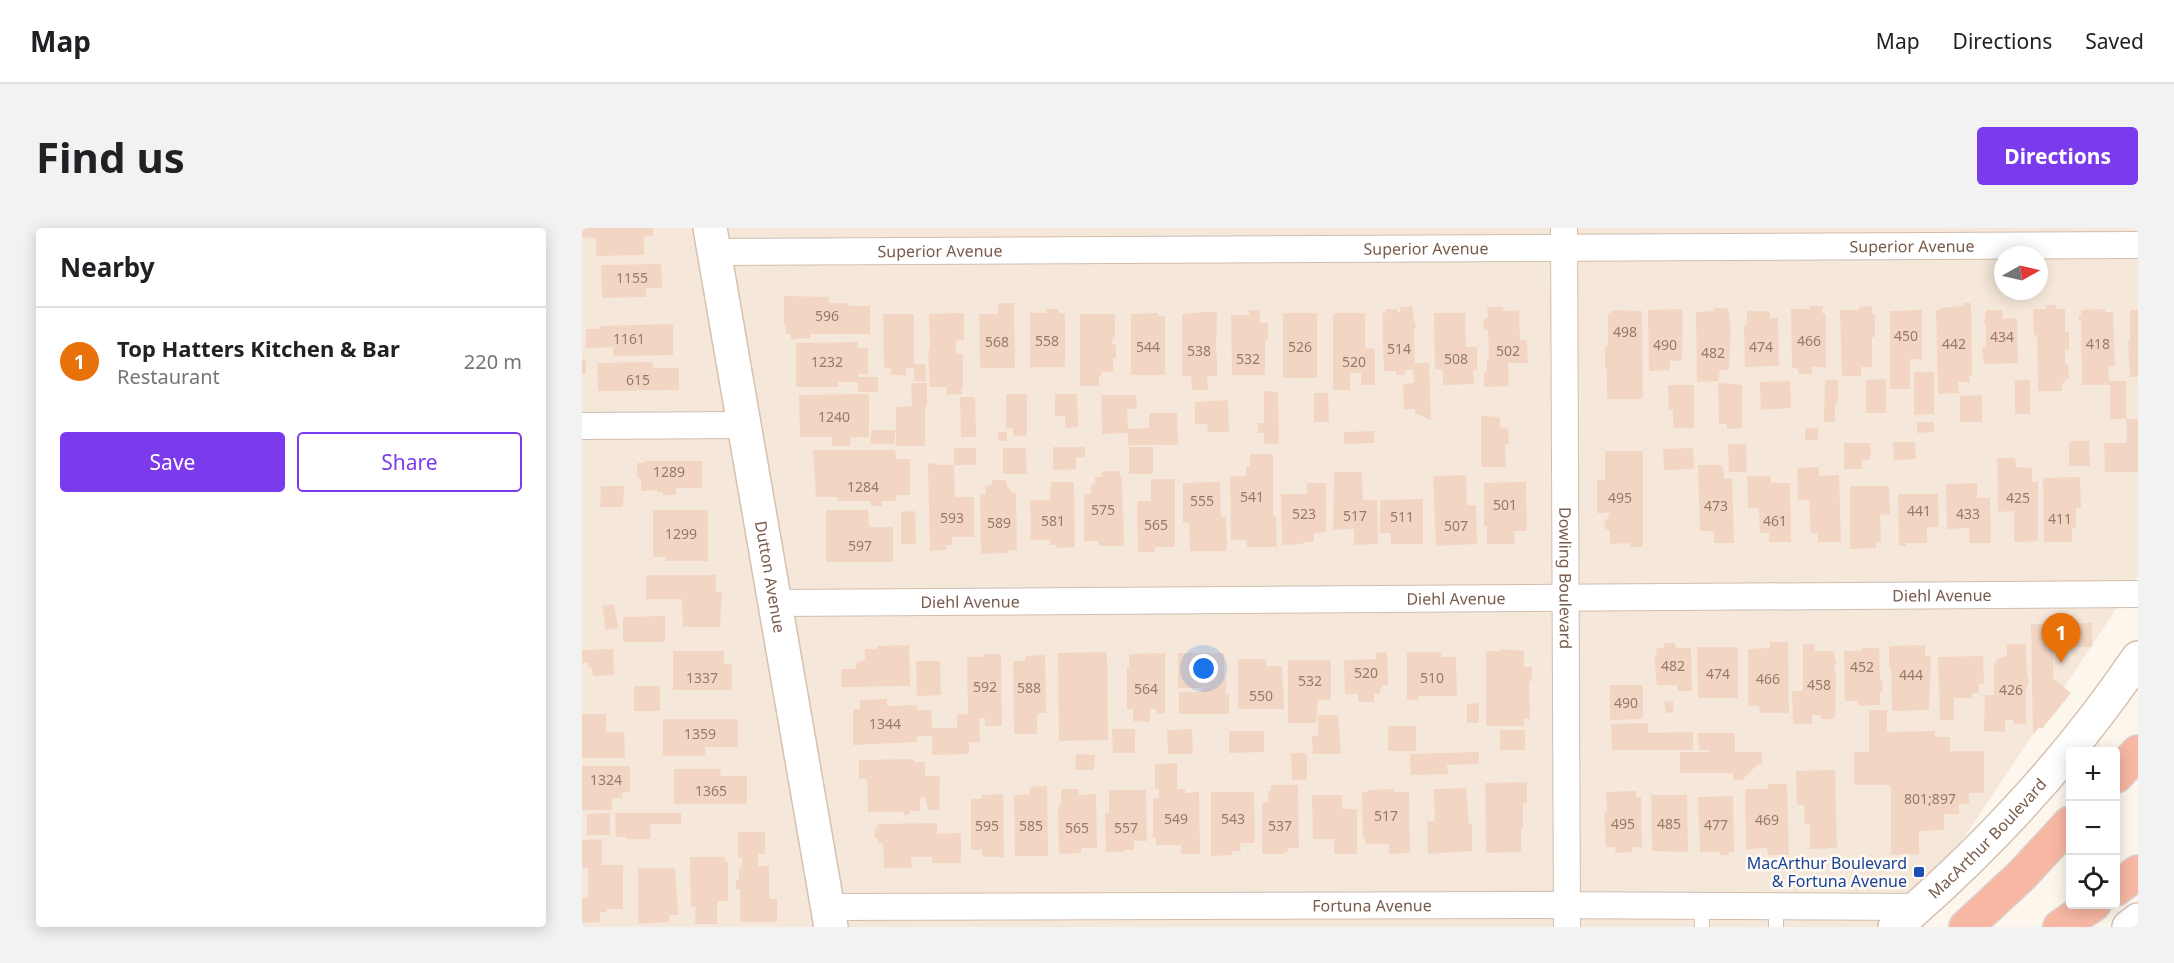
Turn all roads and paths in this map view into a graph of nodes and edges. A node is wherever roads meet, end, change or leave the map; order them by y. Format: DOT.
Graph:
graph roads {
  1 [pos="1564,238"];
  2 [pos="712,240"];
  3 [pos="2138,245"];
  4 [pos="744,425"];
  5 [pos="582,426"];
  6 [pos="2138,594"];
  7 [pos="1565,598"];
  8 [pos="774,603"];
  9 [pos="2138,658"];
  10 [pos="2138,752"];
  11 [pos="2120,771"];
  12 [pos="2066,828"];
  13 [pos="2138,872"];
  14 [pos="2120,885"];
  15 [pos="2087,909"];
  16 [pos="1567,916"];
  17 [pos="1702,916"];
  18 [pos="829,917"];
  19 [pos="1776,917"];
  20 [pos="1906,917"];
  21 [pos="2138,920"];
  22 [pos="1966,927"];
  23 [pos="2060,927"];
  24 [pos="2129,927"];
  1 -- 2 [label="street, Superior Avenue"];
  1 -- 3 [label="street, Superior Avenue"];
  1 -- 7 [label="street, Dowling Boulevard"];
  2 -- 4 [label="street, Dutton Avenue"];
  4 -- 5 [label="street"];
  4 -- 8 [label="street, Dutton Avenue"];
  6 -- 7 [label="street, Diehl Avenue"];
  7 -- 8 [label="street, Diehl Avenue"];
  7 -- 16 [label="street, Dowling Boulevard"];
  8 -- 18 [label="street, Dutton Avenue"];
  9 -- 20 [label="street, MacArthur Boulevard"];
  10 -- 11 [label="highway"];
  12 -- 22 [label="highway"];
  13 -- 14 [label="highway"];
  15 -- 23 [label="highway"];
  16 -- 17 [label="street, Fortuna Avenue"];
  16 -- 18 [label="street, Fortuna Avenue"];
  17 -- 19 [label="street, Fortuna Avenue"];
  19 -- 20 [label="street, Fortuna Avenue"];
  21 -- 24 [label="street"];
}
